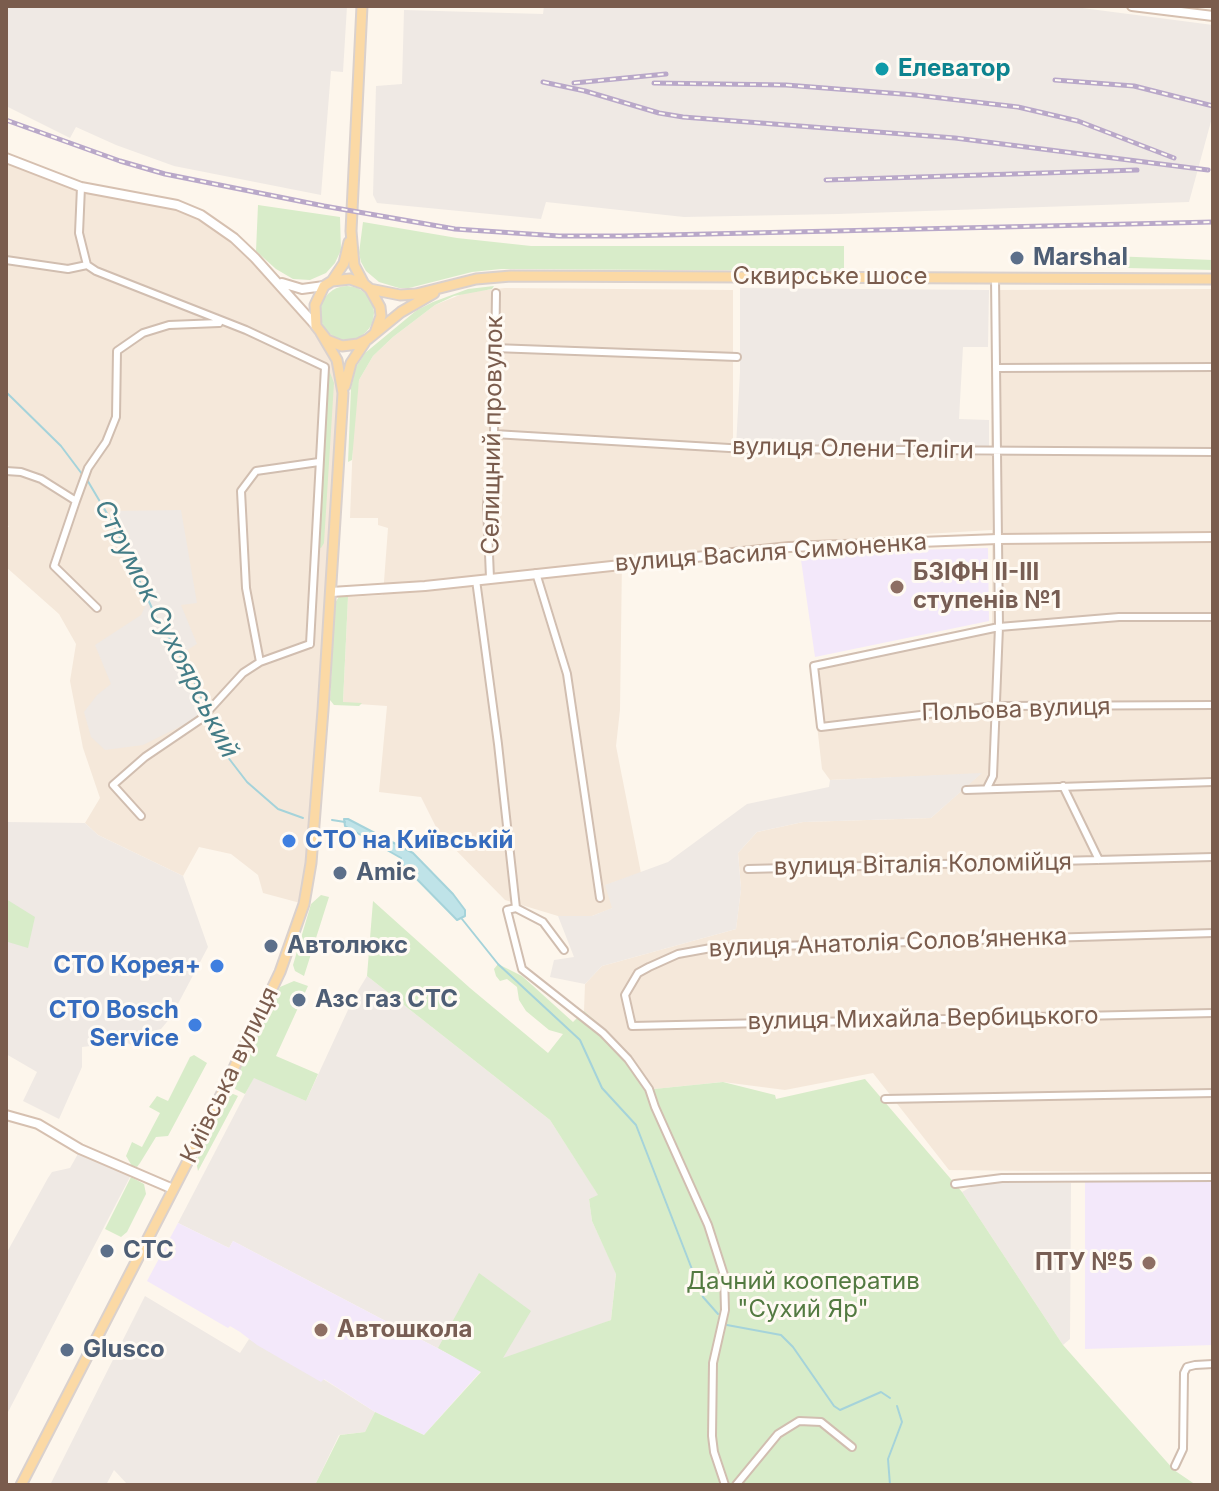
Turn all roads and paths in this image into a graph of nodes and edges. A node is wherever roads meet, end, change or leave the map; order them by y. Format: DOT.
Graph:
graph roads {
  1 [pos="362,6"];
  2 [pos="1132,6"];
  3 [pos="1213,16"];
  4 [pos="6,158"];
  5 [pos="81,187"];
  6 [pos="351,231"];
  7 [pos="6,260"];
  8 [pos="87,265"];
  9 [pos="995,278"];
  10 [pos="275,279"];
  11 [pos="1213,279"];
  12 [pos="328,284"];
  13 [pos="367,286"];
  14 [pos="447,287"];
  15 [pos="496,293"];
  16 [pos="227,323"];
  17 [pos="318,329"];
  18 [pos="371,336"];
  19 [pos="494,348"];
  20 [pos="737,357"];
  21 [pos="1213,367"];
  22 [pos="997,368"];
  23 [pos="343,393"];
  24 [pos="494,434"];
  25 [pos="996,452"];
  26 [pos="1213,452"];
  27 [pos="319,462"];
  28 [pos="6,471"];
  29 [pos="76,501"];
  30 [pos="1213,537"];
  31 [pos="998,539"];
  32 [pos="536,573"];
  33 [pos="490,578"];
  34 [pos="476,580"];
  35 [pos="331,592"];
  36 [pos="97,608"];
  37 [pos="1213,617"];
  38 [pos="999,627"];
  39 [pos="310,644"];
  40 [pos="328,649"];
  41 [pos="260,662"];
  42 [pos="1213,705"];
  43 [pos="995,706"];
  44 [pos="1213,782"];
  45 [pos="1063,786"];
  46 [pos="987,788"];
  47 [pos="966,790"];
  48 [pos="141,816"];
  49 [pos="1213,857"];
  50 [pos="1099,860"];
  51 [pos="748,869"];
  52 [pos="600,898"];
  53 [pos="516,908"];
  54 [pos="1213,933"];
  55 [pos="564,950"];
  56 [pos="1213,1013"];
  57 [pos="632,1026"];
  58 [pos="1213,1093"];
  59 [pos="885,1099"];
  60 [pos="6,1115"];
  61 [pos="1213,1177"];
  62 [pos="955,1184"];
  63 [pos="173,1189"];
  64 [pos="1213,1364"];
  65 [pos="852,1447"];
  66 [pos="1175,1466"];
  67 [pos="21,1485"];
  68 [pos="725,1485"];
  69 [pos="736,1485"];
  1 -- 6 [label="main road"];
  2 -- 3 [label="street"];
  4 -- 5 [label="street"];
  5 -- 8 [label="street"];
  5 -- 10 [label="street"];
  6 -- 12 [label="main road"];
  6 -- 13 [label="main road"];
  7 -- 8 [label="street"];
  8 -- 16 [label="street"];
  9 -- 11 [label="main road, Сквирське шосе"];
  9 -- 14 [label="main road, Сквирське шосе"];
  9 -- 22 [label="street"];
  10 -- 12 [label="street"];
  10 -- 17 [label="street"];
  12 -- 13 [label="main road"];
  12 -- 17 [label="main road"];
  13 -- 14 [label="main road, Сквирське шосе"];
  13 -- 18 [label="main road"];
  14 -- 18 [label="main road, Сквирське шосе"];
  15 -- 19 [label="street, Селищний провулок"];
  16 -- 27 [label="street"];
  16 -- 29 [label="street"];
  17 -- 18 [label="main road"];
  17 -- 23 [label="main road, Київська вулиця"];
  18 -- 23 [label="main road, Київська вулиця"];
  19 -- 20 [label="street"];
  19 -- 24 [label="street, Селищний провулок"];
  21 -- 22 [label="street"];
  22 -- 25 [label="street"];
  23 -- 35 [label="main road, Київська вулиця"];
  24 -- 25 [label="street, вулиця Олени Теліги"];
  24 -- 33 [label="street, Селищний провулок"];
  25 -- 26 [label="street, вулиця Олени Теліги"];
  25 -- 31 [label="street"];
  27 -- 39 [label="street"];
  27 -- 41 [label="street"];
  28 -- 29 [label="street"];
  29 -- 36 [label="street"];
  30 -- 31 [label="street, вулиця Василя Симоненка"];
  31 -- 32 [label="street, вулиця Василя Симоненка"];
  31 -- 38 [label="street"];
  32 -- 33 [label="street, вулиця Василя Симоненка"];
  32 -- 52 [label="street"];
  33 -- 34 [label="street, вулиця Василя Симоненка"];
  34 -- 35 [label="street, вулиця Василя Симоненка"];
  34 -- 53 [label="street"];
  35 -- 40 [label="main road, Київська вулиця"];
  37 -- 38 [label="street"];
  38 -- 43 [label="street"];
  38 -- 43 [label="street, Польова вулиця"];
  39 -- 40 [label="street"];
  39 -- 41 [label="street"];
  40 -- 63 [label="main road, Київська вулиця"];
  41 -- 48 [label="street"];
  42 -- 43 [label="street, Польова вулиця"];
  43 -- 46 [label="street"];
  44 -- 45 [label="street"];
  45 -- 46 [label="street"];
  45 -- 50 [label="street"];
  46 -- 47 [label="street"];
  49 -- 50 [label="street, вулиця Віталія Коломійця"];
  50 -- 51 [label="street, вулиця Віталія Коломійця"];
  53 -- 55 [label="street"];
  53 -- 68 [label="street"];
  54 -- 57 [label="street, вулиця Анатолія Соловʼяненка"];
  56 -- 57 [label="street, вулиця Михайла Вербицького"];
  58 -- 59 [label="street"];
  60 -- 63 [label="street"];
  61 -- 62 [label="street"];
  63 -- 67 [label="main road, Київська вулиця"];
  64 -- 66 [label="street"];
  65 -- 69 [label="street"];
}
